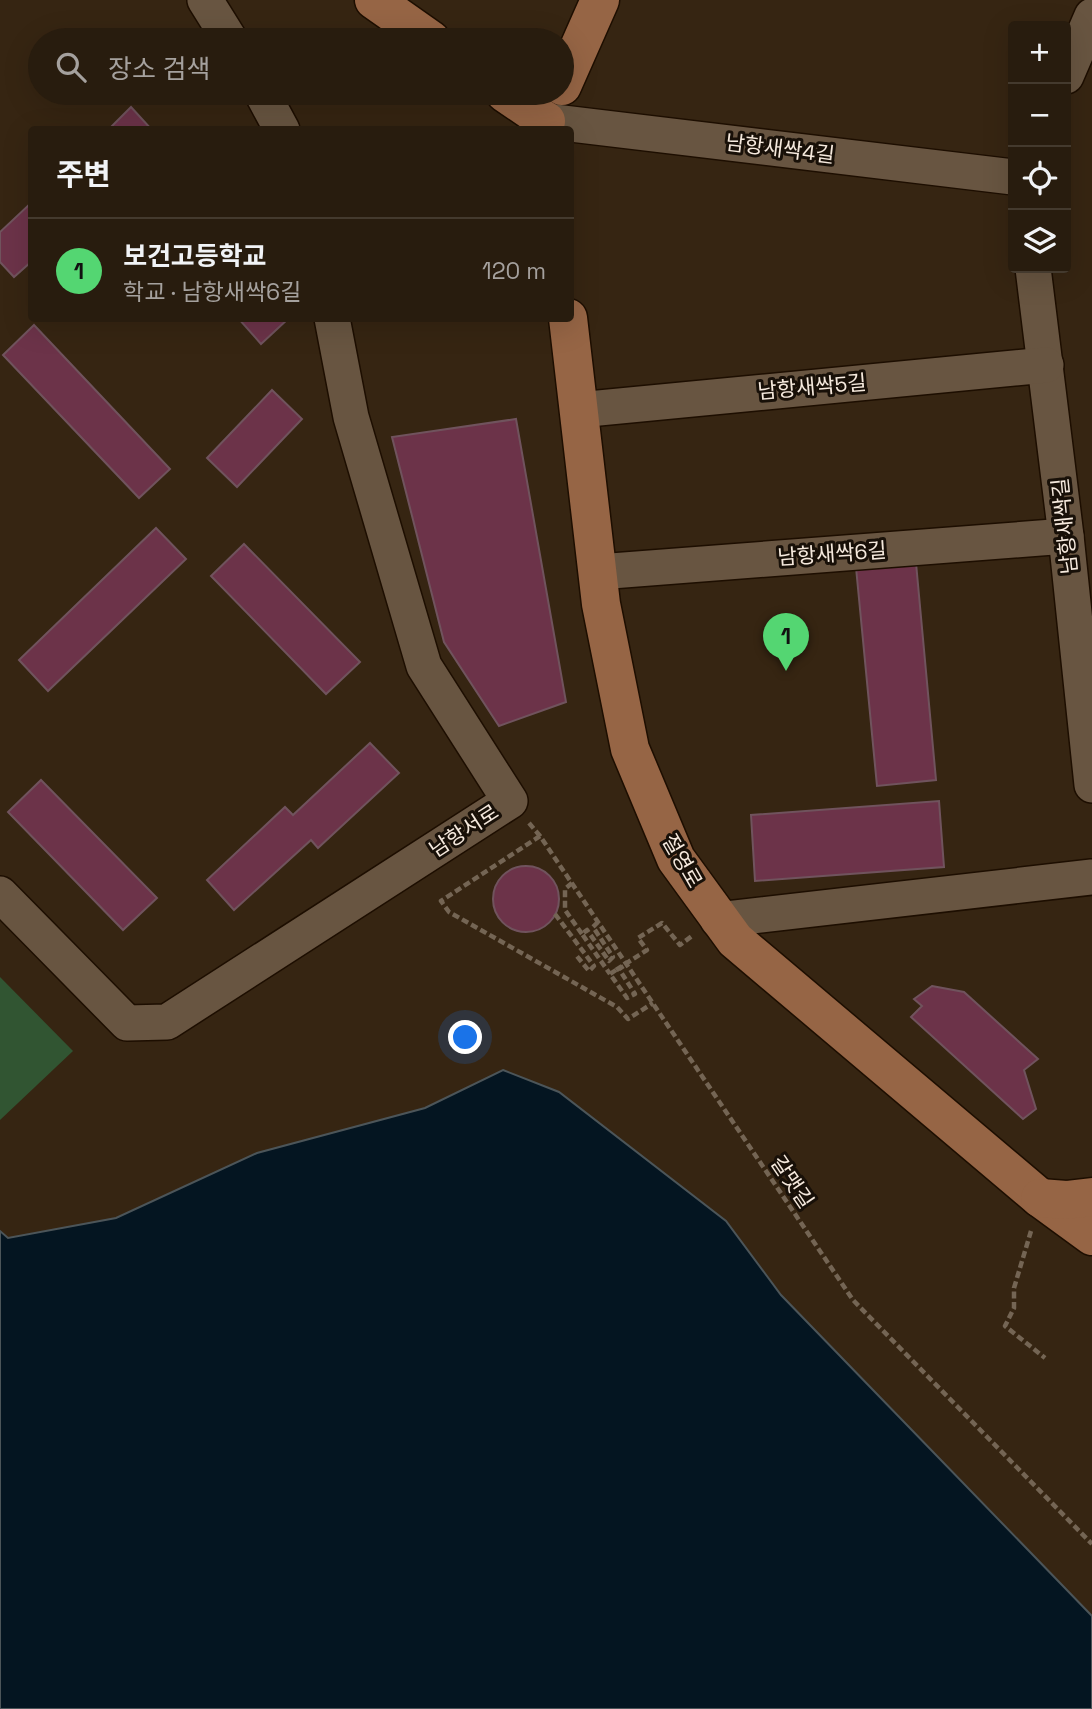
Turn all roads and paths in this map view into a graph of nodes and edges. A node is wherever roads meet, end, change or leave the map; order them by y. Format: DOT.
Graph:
graph roads {
  1 [pos="205,0"];
  2 [pos="374,0"];
  3 [pos="600,0"];
  4 [pos="1092,16"];
  5 [pos="222,28"];
  6 [pos="414,28"];
  7 [pos="574,59"];
  8 [pos="1071,64"];
  9 [pos="268,105"];
  10 [pos="530,105"];
  11 [pos="550,115"];
  12 [pos="280,126"];
  13 [pos="1008,176"];
  14 [pos="1034,273"];
  15 [pos="333,322"];
  16 [pos="568,322"];
  17 [pos="1046,365"];
  18 [pos="578,410"];
  19 [pos="1066,536"];
  20 [pos="598,572"];
  21 [pos="1092,785"];
  22 [pos="510,801"];
  23 [pos="540,836"];
  24 [pos="1092,877"];
  25 [pos="572,883"];
  26 [pos="0,894"];
  27 [pos="555,914"];
  28 [pos="598,922"];
  29 [pos="705,928"];
  30 [pos="582,934"];
  31 [pos="576,955"];
  32 [pos="627,964"];
  33 [pos="613,972"];
  34 [pos="653,1003"];
  35 [pos="1092,1197"];
  36 [pos="1045,1202"];
  37 [pos="1092,1236"];
  38 [pos="1045,1358"];
  39 [pos="1092,1544"];
  1 -- 5 [label="street"];
  2 -- 6 [label="main road"];
  3 -- 7 [label="main road"];
  4 -- 8 [label="street"];
  9 -- 12 [label="street"];
  10 -- 11 [label="main road"];
  11 -- 13 [label="street, 남항새싹4길"];
  14 -- 17 [label="street, 남항새싹길"];
  15 -- 22 [label="street, 남항서로"];
  16 -- 18 [label="main road, 절영로"];
  17 -- 18 [label="street, 남항새싹5길"];
  17 -- 19 [label="street, 남항새싹길"];
  18 -- 20 [label="main road, 절영로"];
  19 -- 20 [label="street, 남항새싹6길"];
  19 -- 21 [label="street, 남항새싹길"];
  20 -- 29 [label="main road, 절영로"];
  22 -- 23 [label="path, 갈맷길"];
  22 -- 26 [label="street, 남항서로"];
  23 -- 25 [label="path, 갈맷길"];
  23 -- 34 [label="path"];
  24 -- 29 [label="street"];
  25 -- 28 [label="path, 갈맷길"];
  25 -- 30 [label="path"];
  27 -- 31 [label="path"];
  28 -- 30 [label="path"];
  28 -- 32 [label="path, 갈맷길"];
  29 -- 33 [label="path, bridge"];
  29 -- 36 [label="main road, 절영로"];
  30 -- 33 [label="path"];
  32 -- 33 [label="path"];
  32 -- 34 [label="path, 갈맷길"];
  34 -- 39 [label="path, 갈맷길"];
  35 -- 36 [label="main road"];
  36 -- 37 [label="main road, 절영로"];
  36 -- 38 [label="path"];
}
